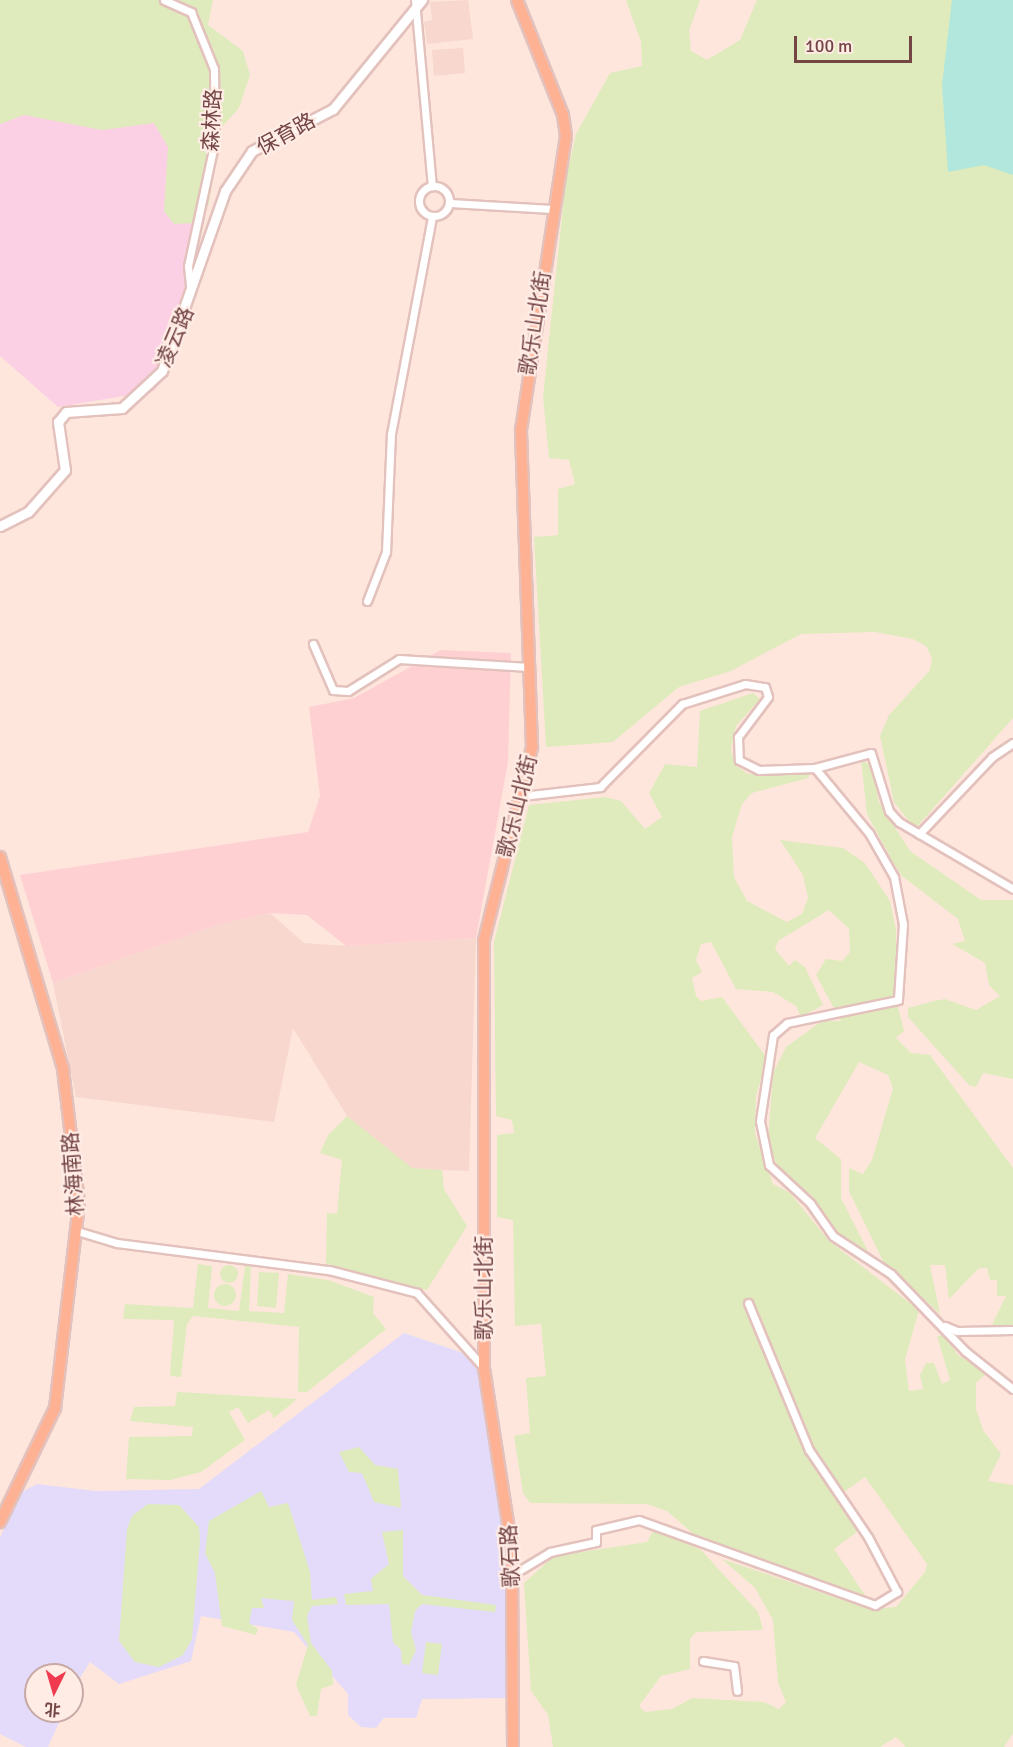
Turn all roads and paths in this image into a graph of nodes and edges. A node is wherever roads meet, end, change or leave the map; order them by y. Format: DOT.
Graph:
graph roads {
  1 [pos="164,0"];
  2 [pos="422,0"];
  3 [pos="517,0"];
  4 [pos="416,5"];
  5 [pos="432,186"];
  6 [pos="449,203"];
  7 [pos="553,209"];
  8 [pos="432,216"];
  9 [pos="192,295"];
  10 [pos="0,526"];
  11 [pos="367,601"];
  12 [pos="313,644"];
  13 [pos="529,667"];
  14 [pos="1013,743"];
  15 [pos="815,768"];
  16 [pos="522,796"];
  17 [pos="919,834"];
  18 [pos="0,857"];
  19 [pos="1013,889"];
  20 [pos="77,1231"];
  21 [pos="748,1303"];
  22 [pos="944,1326"];
  23 [pos="1013,1330"];
  24 [pos="484,1368"];
  25 [pos="1013,1389"];
  26 [pos="0,1522"];
  27 [pos="512,1575"];
  28 [pos="703,1661"];
  29 [pos="737,1691"];
  30 [pos="513,1747"];
  1 -- 9 [label="street, 森林路"];
  2 -- 4 [label="main road, 保育路"];
  3 -- 7 [label="main road, 歌乐山北街"];
  4 -- 5 [label="street"];
  4 -- 9 [label="main road, 保育路"];
  5 -- 6 [label="street"];
  5 -- 8 [label="street"];
  6 -- 7 [label="street"];
  6 -- 8 [label="street"];
  7 -- 13 [label="main road, 歌乐山北街"];
  8 -- 11 [label="street"];
  9 -- 10 [label="main road, 凌云路"];
  12 -- 13 [label="street"];
  13 -- 16 [label="main road, 歌乐山北街"];
  14 -- 17 [label="street"];
  15 -- 16 [label="street"];
  15 -- 17 [label="street"];
  15 -- 22 [label="street"];
  16 -- 24 [label="main road, 歌乐山北街"];
  17 -- 19 [label="street"];
  18 -- 20 [label="main road, 林海南路"];
  20 -- 24 [label="street"];
  20 -- 26 [label="main road, 林海南路"];
  21 -- 27 [label="street"];
  22 -- 23 [label="street"];
  22 -- 25 [label="street"];
  24 -- 27 [label="main road, 歌石路"];
  27 -- 30 [label="main road, 歌石路"];
  28 -- 29 [label="street"];
}
